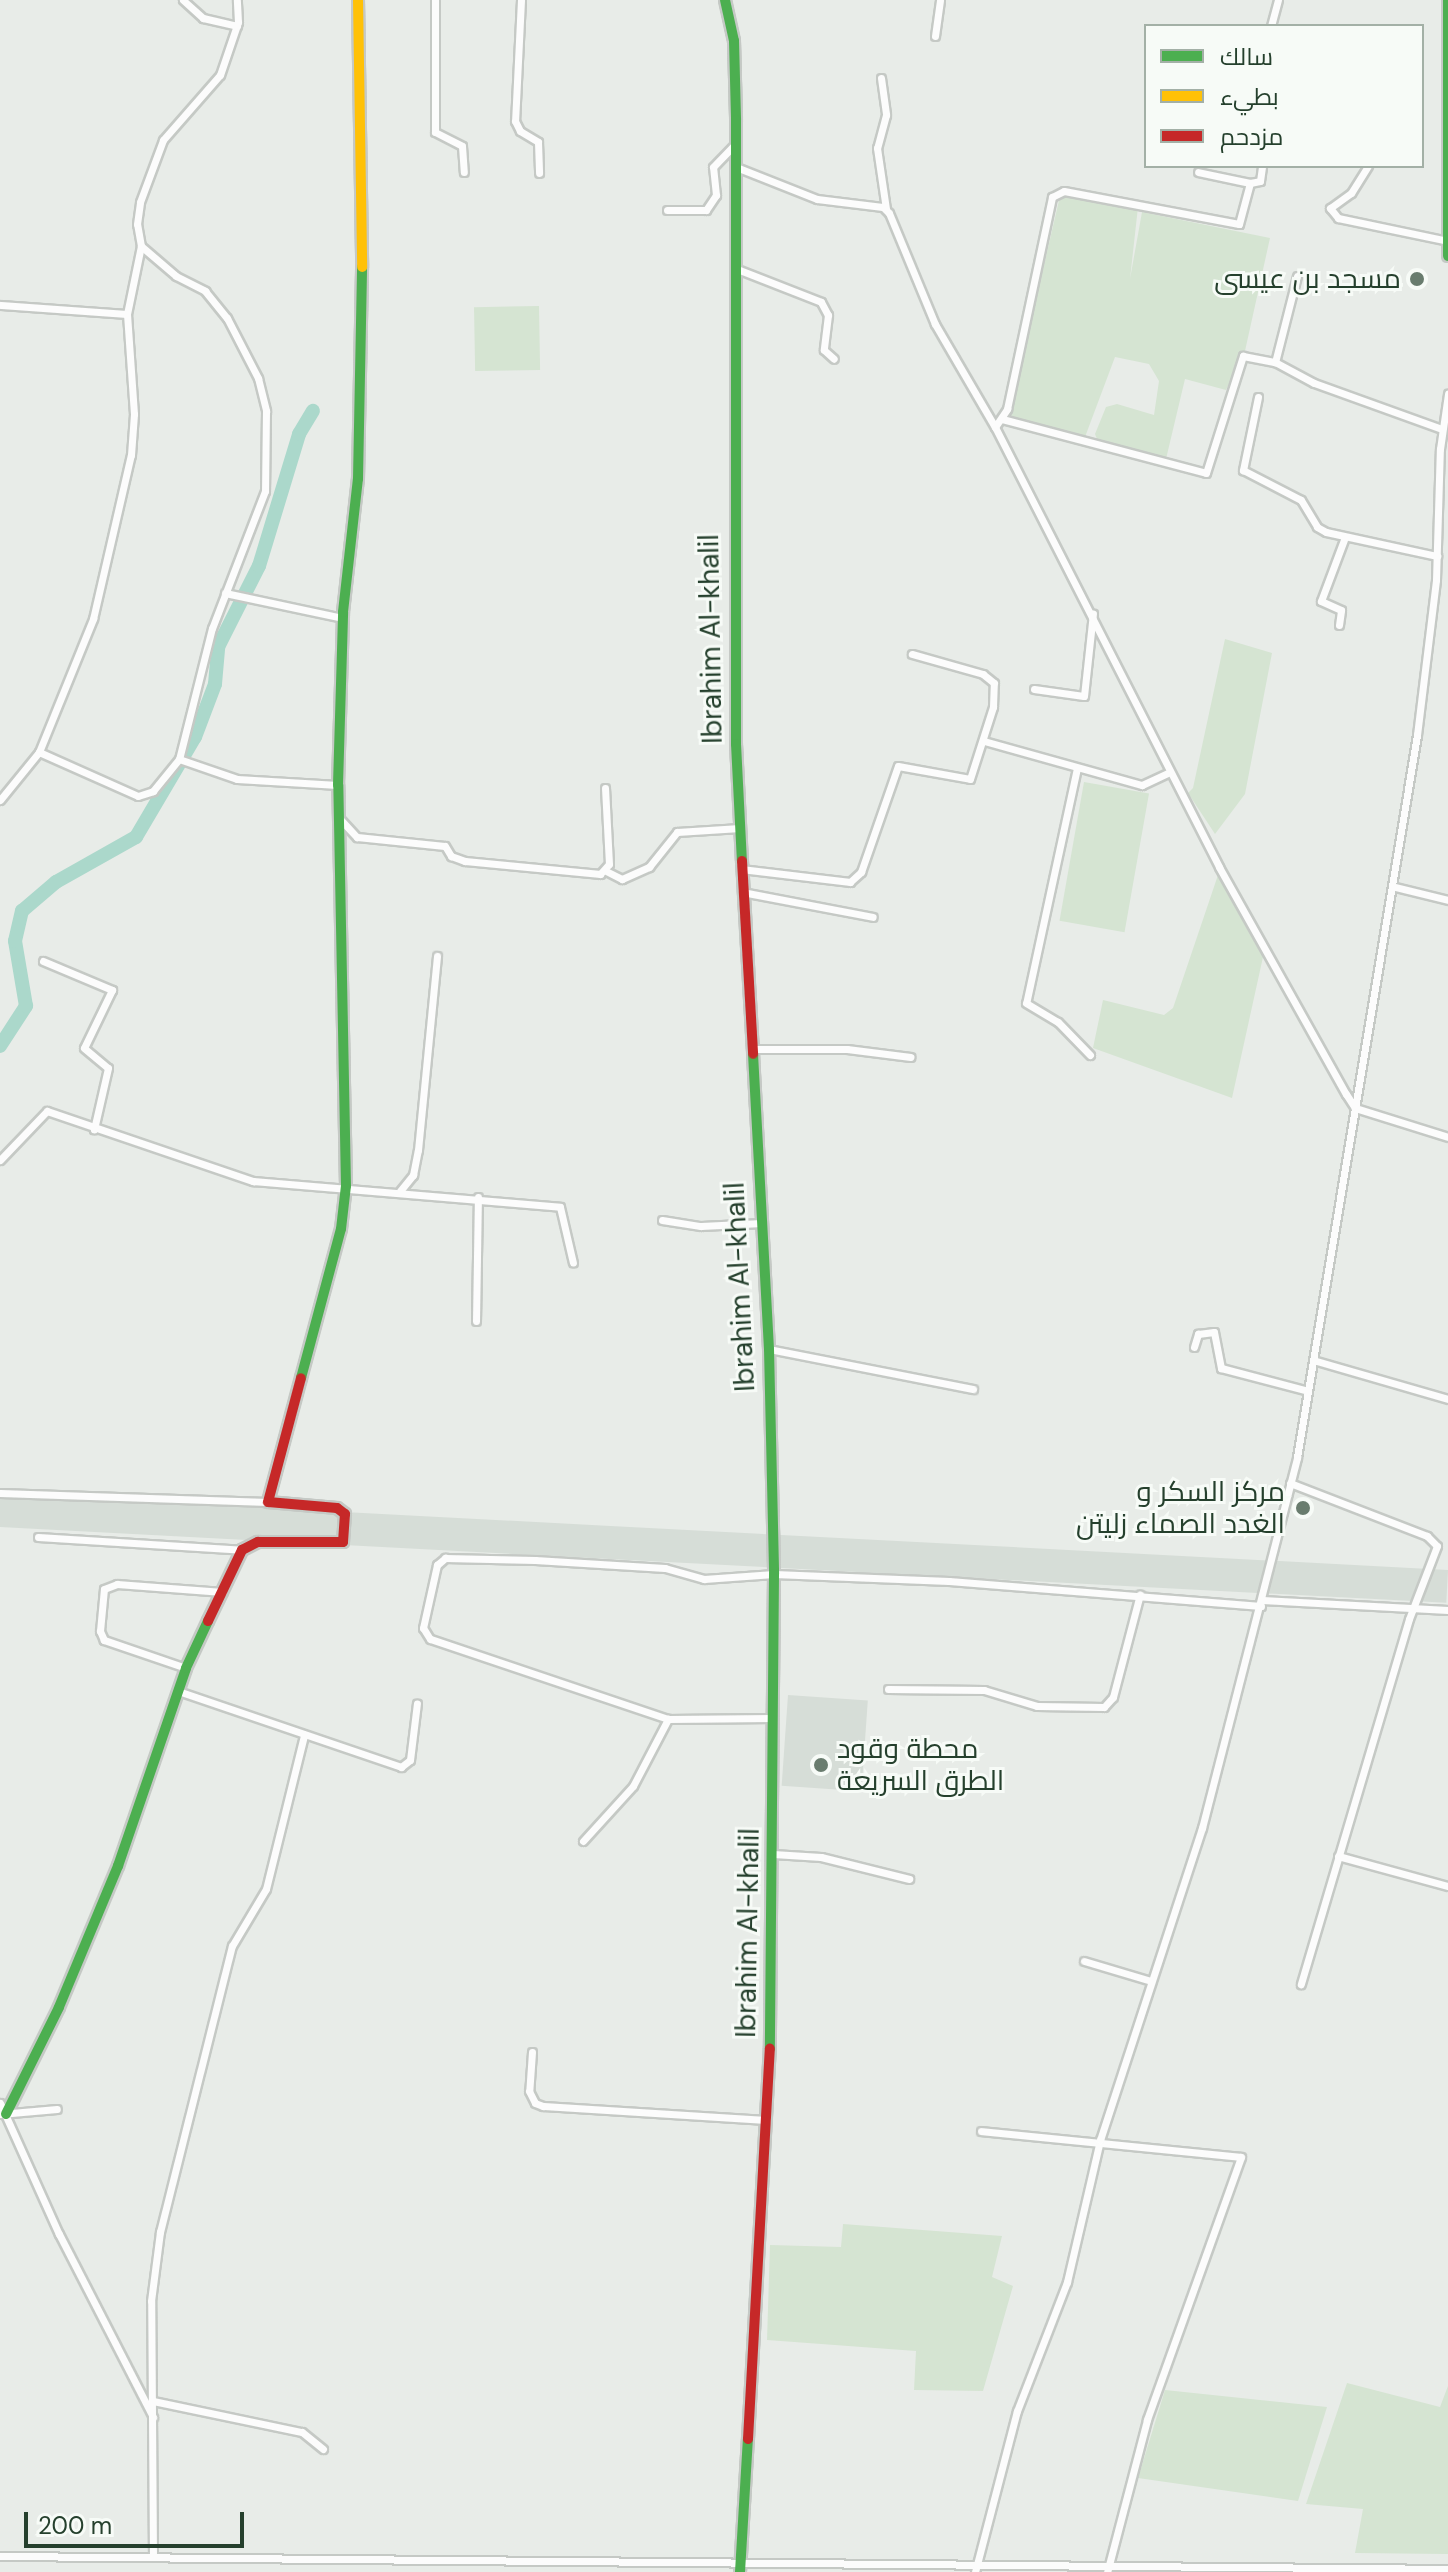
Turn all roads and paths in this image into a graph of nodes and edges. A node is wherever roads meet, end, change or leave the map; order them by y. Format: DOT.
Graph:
graph roads {
  1 [pos="183,0"];
  2 [pos="237,0"];
  3 [pos="358,0"];
  4 [pos="435,0"];
  5 [pos="521,0"];
  6 [pos="725,0"];
  7 [pos="940,0"];
  8 [pos="1278,0"];
  9 [pos="1448,0"];
  10 [pos="1272,24"];
  11 [pos="237,26"];
  12 [pos="935,36"];
  13 [pos="881,78"];
  14 [pos="736,142"];
  15 [pos="736,167"];
  16 [pos="1262,168"];
  17 [pos="1367,168"];
  18 [pos="464,172"];
  19 [pos="1198,172"];
  20 [pos="539,173"];
  21 [pos="1250,183"];
  22 [pos="1448,193"];
  23 [pos="886,209"];
  24 [pos="667,210"];
  25 [pos="1448,241"];
  26 [pos="141,246"];
  27 [pos="1448,256"];
  28 [pos="737,269"];
  29 [pos="1297,276"];
  30 [pos="0,305"];
  31 [pos="127,314"];
  32 [pos="834,359"];
  33 [pos="1275,362"];
  34 [pos="1448,394"];
  35 [pos="1258,397"];
  36 [pos="1002,419"];
  37 [pos="995,427"];
  38 [pos="1442,429"];
  39 [pos="1345,537"];
  40 [pos="1437,556"];
  41 [pos="1437,569"];
  42 [pos="1448,570"];
  43 [pos="225,593"];
  44 [pos="1093,613"];
  45 [pos="343,618"];
  46 [pos="1339,625"];
  47 [pos="912,654"];
  48 [pos="1034,689"];
  49 [pos="984,741"];
  50 [pos="39,752"];
  51 [pos="179,759"];
  52 [pos="1077,768"];
  53 [pos="1170,772"];
  54 [pos="338,785"];
  55 [pos="605,788"];
  56 [pos="0,800"];
  57 [pos="340,819"];
  58 [pos="740,828"];
  59 [pos="741,869"];
  60 [pos="606,871"];
  61 [pos="1395,887"];
  62 [pos="742,892"];
  63 [pos="1448,900"];
  64 [pos="873,917"];
  65 [pos="437,956"];
  66 [pos="43,961"];
  67 [pos="752,1049"];
  68 [pos="1090,1055"];
  69 [pos="911,1057"];
  70 [pos="1355,1108"];
  71 [pos="94,1129"];
  72 [pos="1448,1137"];
  73 [pos="0,1160"];
  74 [pos="346,1186"];
  75 [pos="400,1191"];
  76 [pos="478,1197"];
  77 [pos="662,1220"];
  78 [pos="762,1223"];
  79 [pos="573,1263"];
  80 [pos="476,1321"];
  81 [pos="1194,1347"];
  82 [pos="769,1349"];
  83 [pos="1313,1360"];
  84 [pos="973,1389"];
  85 [pos="1308,1391"];
  86 [pos="1448,1399"];
  87 [pos="1290,1483"];
  88 [pos="0,1493"];
  89 [pos="268,1502"];
  90 [pos="38,1537"];
  91 [pos="242,1550"];
  92 [pos="774,1574"];
  93 [pos="223,1592"];
  94 [pos="1140,1594"];
  95 [pos="1261,1603"];
  96 [pos="1413,1609"];
  97 [pos="1448,1610"];
  98 [pos="186,1668"];
  99 [pos="888,1689"];
  100 [pos="178,1691"];
  101 [pos="417,1703"];
  102 [pos="773,1718"];
  103 [pos="668,1719"];
  104 [pos="304,1735"];
  105 [pos="583,1841"];
  106 [pos="773,1854"];
  107 [pos="1338,1856"];
  108 [pos="909,1879"];
  109 [pos="1448,1886"];
  110 [pos="1084,1961"];
  111 [pos="1151,1981"];
  112 [pos="1301,1984"];
  113 [pos="532,2052"];
  114 [pos="0,2103"];
  115 [pos="57,2109"];
  116 [pos="3,2114"];
  117 [pos="767,2120"];
  118 [pos="981,2131"];
  119 [pos="1100,2140"];
  120 [pos="153,2401"];
  121 [pos="156,2424"];
  122 [pos="323,2449"];
  123 [pos="0,2556"];
  124 [pos="153,2557"];
  125 [pos="740,2567"];
  126 [pos="976,2568"];
  127 [pos="1108,2569"];
  128 [pos="1448,2569"];
  129 [pos="1281,2570"];
  1 -- 11 [label="street"];
  2 -- 11 [label="street"];
  3 -- 45 [label="main road"];
  4 -- 18 [label="street"];
  5 -- 20 [label="street"];
  6 -- 14 [label="main road, Ibrahim Al-khalil"];
  7 -- 12 [label="street"];
  8 -- 10 [label="street"];
  9 -- 22 [label="main road"];
  11 -- 26 [label="street"];
  13 -- 23 [label="street"];
  14 -- 15 [label="main road, Ibrahim Al-khalil"];
  14 -- 24 [label="street"];
  15 -- 23 [label="street"];
  15 -- 28 [label="main road, Ibrahim Al-khalil"];
  16 -- 21 [label="street"];
  17 -- 25 [label="street"];
  19 -- 21 [label="street"];
  21 -- 36 [label="street"];
  22 -- 25 [label="main road"];
  23 -- 37 [label="street"];
  25 -- 27 [label="main road"];
  26 -- 31 [label="street"];
  26 -- 43 [label="street"];
  28 -- 32 [label="street"];
  28 -- 58 [label="main road, Ibrahim Al-khalil"];
  29 -- 33 [label="street"];
  30 -- 31 [label="street"];
  31 -- 50 [label="street"];
  33 -- 36 [label="street"];
  33 -- 38 [label="street"];
  34 -- 38 [label="street"];
  35 -- 39 [label="street"];
  36 -- 37 [label="street"];
  37 -- 44 [label="street"];
  38 -- 40 [label="street"];
  39 -- 40 [label="street"];
  39 -- 46 [label="street"];
  40 -- 41 [label="street"];
  41 -- 42 [label="street"];
  41 -- 61 [label="street"];
  43 -- 45 [label="street"];
  43 -- 51 [label="street"];
  44 -- 48 [label="street"];
  44 -- 53 [label="street"];
  45 -- 54 [label="main road"];
  47 -- 49 [label="street"];
  49 -- 52 [label="street"];
  49 -- 59 [label="street"];
  50 -- 51 [label="street"];
  50 -- 56 [label="street"];
  51 -- 54 [label="street"];
  52 -- 53 [label="street"];
  52 -- 68 [label="street"];
  53 -- 70 [label="street"];
  54 -- 57 [label="main road"];
  55 -- 60 [label="street"];
  57 -- 60 [label="street"];
  57 -- 74 [label="main road"];
  58 -- 59 [label="main road, Ibrahim Al-khalil"];
  58 -- 60 [label="street"];
  59 -- 62 [label="main road, Ibrahim Al-khalil"];
  61 -- 63 [label="street"];
  61 -- 70 [label="street"];
  62 -- 64 [label="street"];
  62 -- 67 [label="main road, Ibrahim Al-khalil"];
  65 -- 75 [label="street"];
  66 -- 71 [label="street"];
  67 -- 69 [label="street"];
  67 -- 78 [label="main road, Ibrahim Al-khalil"];
  70 -- 72 [label="street"];
  70 -- 83 [label="street"];
  71 -- 73 [label="street"];
  71 -- 74 [label="street"];
  74 -- 75 [label="street"];
  74 -- 89 [label="main road"];
  75 -- 76 [label="street"];
  76 -- 79 [label="street"];
  76 -- 80 [label="street"];
  77 -- 78 [label="street"];
  78 -- 82 [label="main road, Ibrahim Al-khalil"];
  81 -- 85 [label="street"];
  82 -- 84 [label="street"];
  82 -- 92 [label="main road, Ibrahim Al-khalil"];
  83 -- 85 [label="street"];
  83 -- 86 [label="street"];
  85 -- 87 [label="street"];
  87 -- 95 [label="street"];
  87 -- 96 [label="street"];
  88 -- 89 [label="street"];
  89 -- 91 [label="main road"];
  90 -- 91 [label="street"];
  91 -- 93 [label="main road"];
  92 -- 94 [label="street"];
  92 -- 102 [label="main road, Ibrahim Al-khalil"];
  92 -- 103 [label="street"];
  93 -- 98 [label="main road"];
  93 -- 98 [label="street"];
  94 -- 95 [label="street"];
  94 -- 99 [label="street"];
  95 -- 96 [label="street"];
  95 -- 111 [label="street"];
  96 -- 97 [label="street"];
  96 -- 107 [label="street"];
  98 -- 100 [label="main road"];
  100 -- 104 [label="street"];
  100 -- 116 [label="main road"];
  101 -- 104 [label="street"];
  102 -- 103 [label="street"];
  102 -- 106 [label="main road, Ibrahim Al-khalil"];
  103 -- 105 [label="street"];
  104 -- 120 [label="street"];
  106 -- 108 [label="street"];
  106 -- 117 [label="main road, Ibrahim Al-khalil"];
  107 -- 109 [label="street"];
  107 -- 112 [label="street"];
  110 -- 111 [label="street"];
  111 -- 119 [label="street"];
  113 -- 117 [label="street"];
  114 -- 116 [label="street"];
  115 -- 116 [label="street"];
  116 -- 121 [label="street"];
  117 -- 125 [label="main road, Ibrahim Al-khalil"];
  118 -- 119 [label="street"];
  119 -- 126 [label="street"];
  119 -- 127 [label="street"];
  120 -- 121 [label="street"];
  120 -- 122 [label="street"];
  121 -- 124 [label="street"];
  123 -- 124 [label="street"];
  124 -- 125 [label="street"];
  125 -- 126 [label="street"];
  126 -- 127 [label="street"];
  127 -- 129 [label="street"];
  128 -- 129 [label="street"];
}
